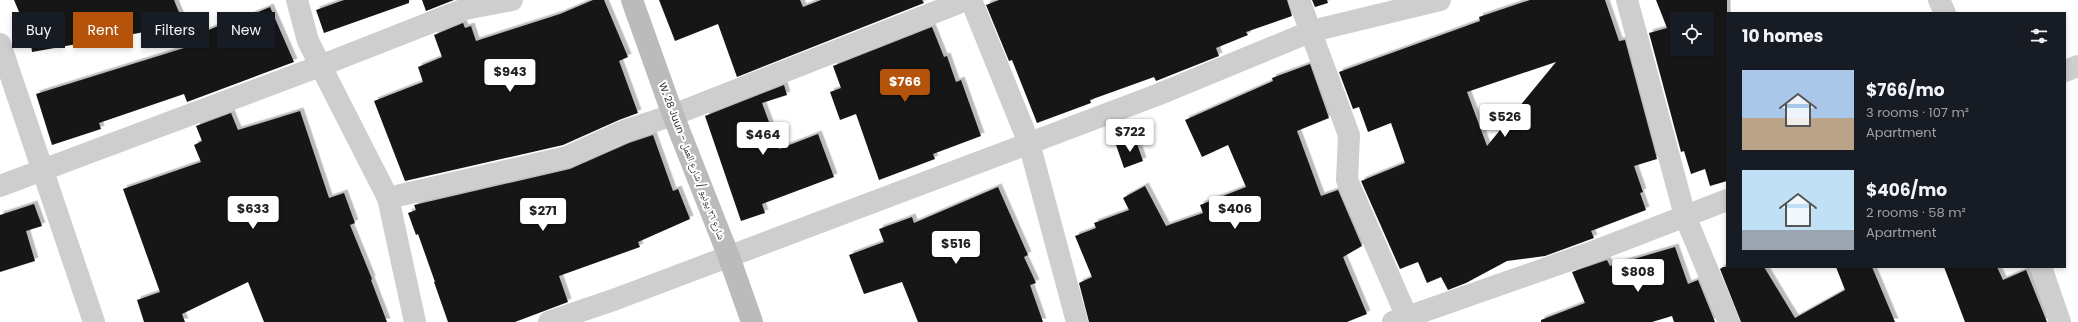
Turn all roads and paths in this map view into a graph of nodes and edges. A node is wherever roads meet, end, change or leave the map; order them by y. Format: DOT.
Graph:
graph roads {
  1 [pos="297,0"];
  2 [pos="512,0"];
  3 [pos="632,0"];
  4 [pos="966,0"];
  5 [pos="971,0"];
  6 [pos="1299,0"];
  7 [pos="1440,0"];
  8 [pos="1627,0"];
  9 [pos="1939,0"];
  10 [pos="463,4"];
  11 [pos="1945,12"];
  12 [pos="1312,31"];
  13 [pos="0,44"];
  14 [pos="320,66"];
  15 [pos="2078,66"];
  16 [pos="2066,71"];
  17 [pos="673,115"];
  18 [pos="1029,143"];
  19 [pos="43,170"];
  20 [pos="0,186"];
  21 [pos="388,198"];
  22 [pos="1726,200"];
  23 [pos="1685,216"];
  24 [pos="729,257"];
  25 [pos="2041,268"];
  26 [pos="1400,319"];
  27 [pos="94,322"];
  28 [pos="415,322"];
  29 [pos="549,322"];
  30 [pos="752,322"];
  31 [pos="1077,322"];
  32 [pos="1730,322"];
  33 [pos="2060,322"];
  1 -- 14 [label="street"];
  2 -- 10 [label="street"];
  3 -- 17 [label="street, W. 28 Juun - شارع ٢٦ يونيو / شارع العمل"];
  4 -- 17 [label="street"];
  5 -- 18 [label="street"];
  6 -- 12 [label="street"];
  7 -- 12 [label="street"];
  8 -- 23 [label="street"];
  9 -- 11 [label="street"];
  10 -- 14 [label="street"];
  12 -- 18 [label="street"];
  12 -- 26 [label="street"];
  13 -- 19 [label="street"];
  14 -- 19 [label="street"];
  14 -- 21 [label="street"];
  15 -- 16 [label="street"];
  17 -- 21 [label="street"];
  17 -- 24 [label="street, W. 28 Juun - شارع ٢٦ يونيو / شارع العمل"];
  18 -- 24 [label="street"];
  18 -- 31 [label="street"];
  19 -- 20 [label="street"];
  19 -- 27 [label="street"];
  21 -- 28 [label="street"];
  22 -- 23 [label="street"];
  23 -- 26 [label="street"];
  23 -- 32 [label="street"];
  24 -- 29 [label="street"];
  24 -- 30 [label="street, W. 28 Juun - شارع ٢٦ يونيو / شارع العمل"];
  25 -- 33 [label="street"];
}
